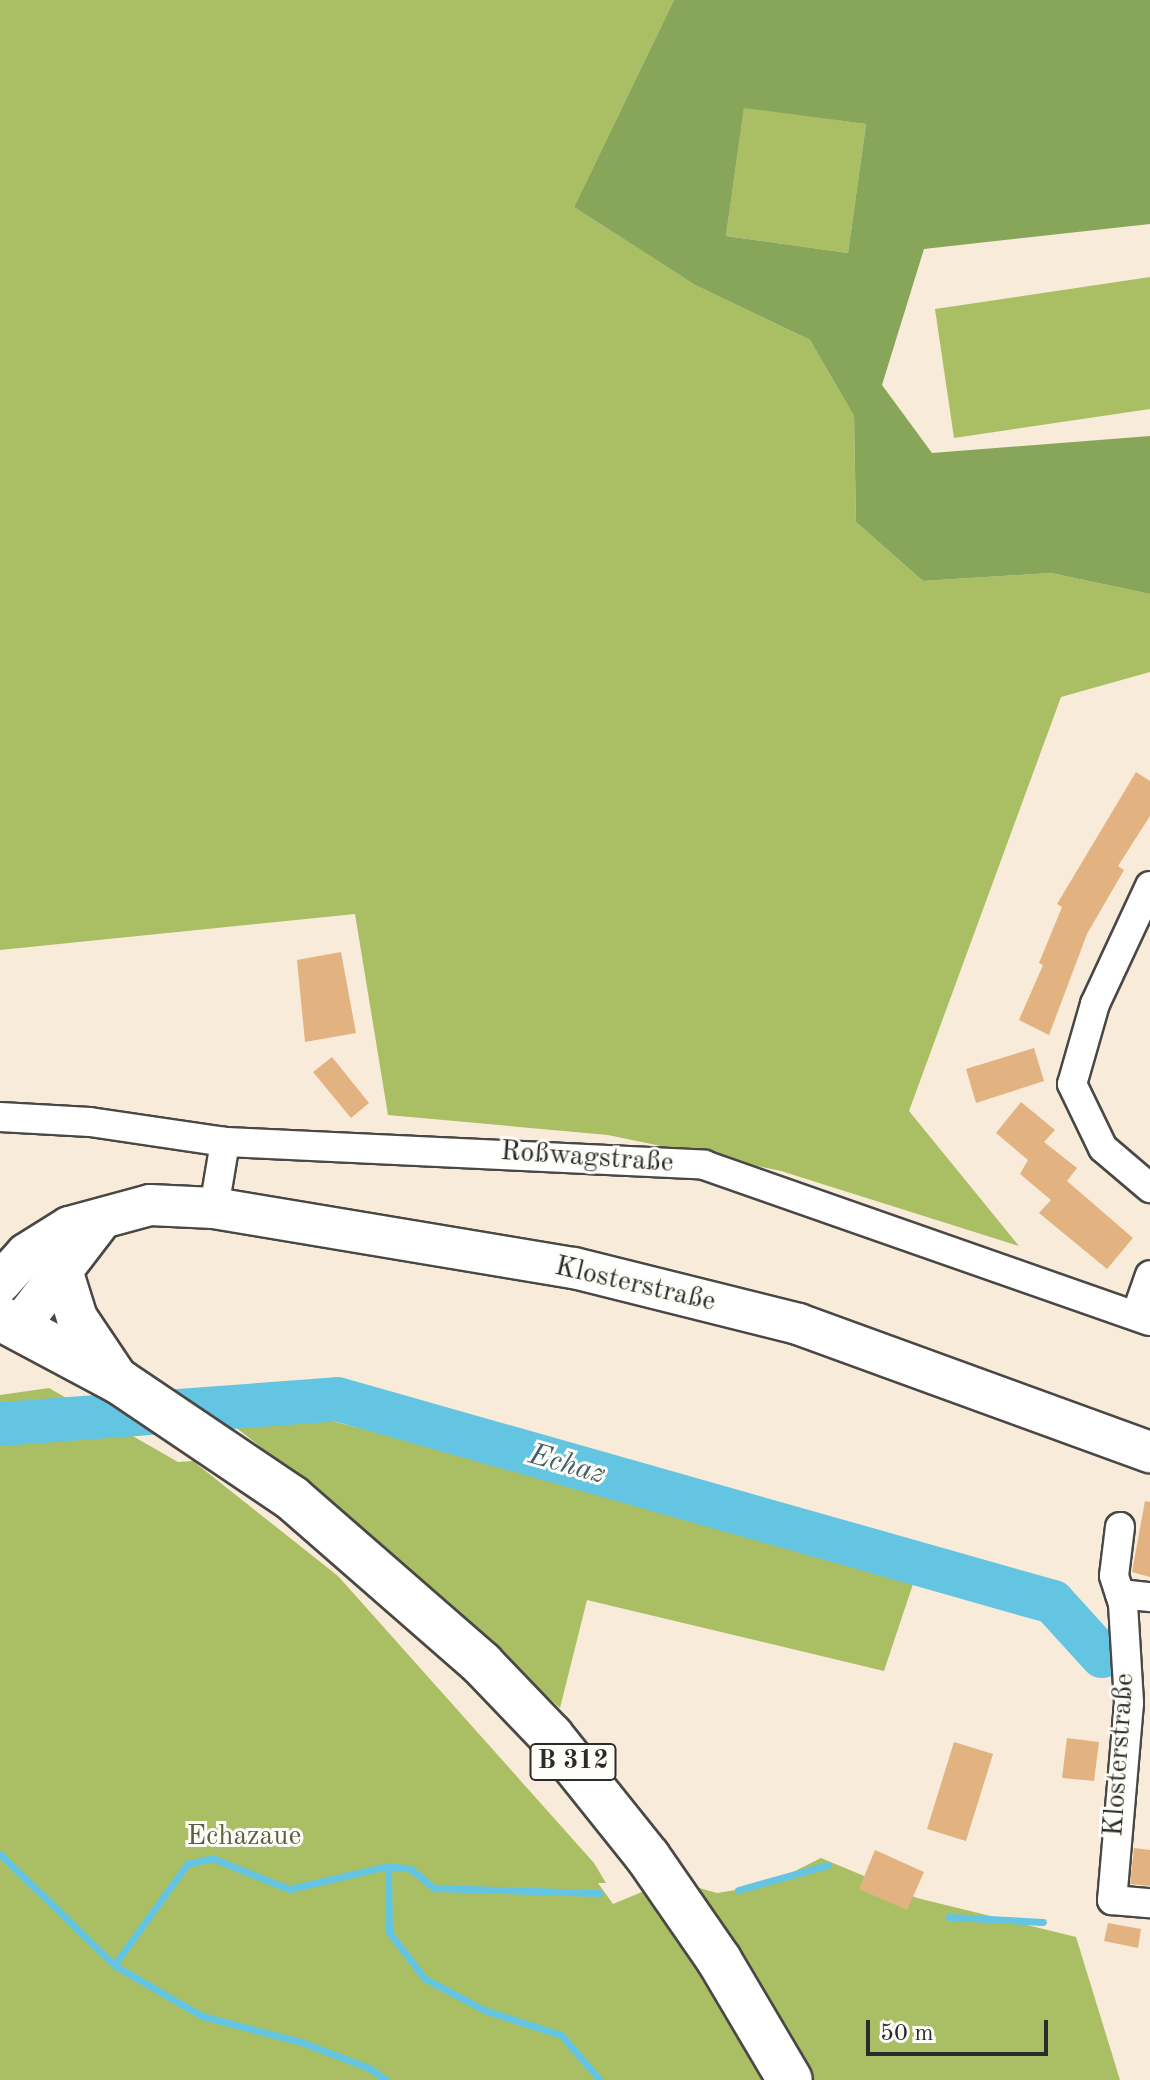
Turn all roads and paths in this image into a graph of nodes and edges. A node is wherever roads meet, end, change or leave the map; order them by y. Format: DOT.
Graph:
graph roads {
  1 [pos="1150,886"];
  2 [pos="0,1117"];
  3 [pos="225,1142"];
  4 [pos="1150,1188"];
  5 [pos="214,1208"];
  6 [pos="103,1218"];
  7 [pos="61,1267"];
  8 [pos="1150,1275"];
  9 [pos="0,1283"];
  10 [pos="1143,1318"];
  11 [pos="9,1323"];
  12 [pos="132,1389"];
  13 [pos="1150,1452"];
  14 [pos="1120,1527"];
  15 [pos="1120,1594"];
  16 [pos="1150,1597"];
  17 [pos="1150,1903"];
  18 [pos="790,2080"];
  1 -- 4 [label="street"];
  2 -- 3 [label="street, Roßwagstraße"];
  3 -- 5 [label="street"];
  3 -- 10 [label="street, Roßwagstraße"];
  5 -- 6 [label="main road, Klosterstraße"];
  5 -- 13 [label="main road, Klosterstraße"];
  6 -- 7 [label="main road"];
  6 -- 9 [label="main road, Klosterstraße"];
  7 -- 11 [label="main road"];
  7 -- 12 [label="main road"];
  8 -- 10 [label="street"];
  11 -- 12 [label="main road, B 312"];
  12 -- 18 [label="main road, B 312"];
  14 -- 15 [label="street, Klosterstraße"];
  15 -- 16 [label="street"];
  15 -- 17 [label="street, Klosterstraße"];
}
